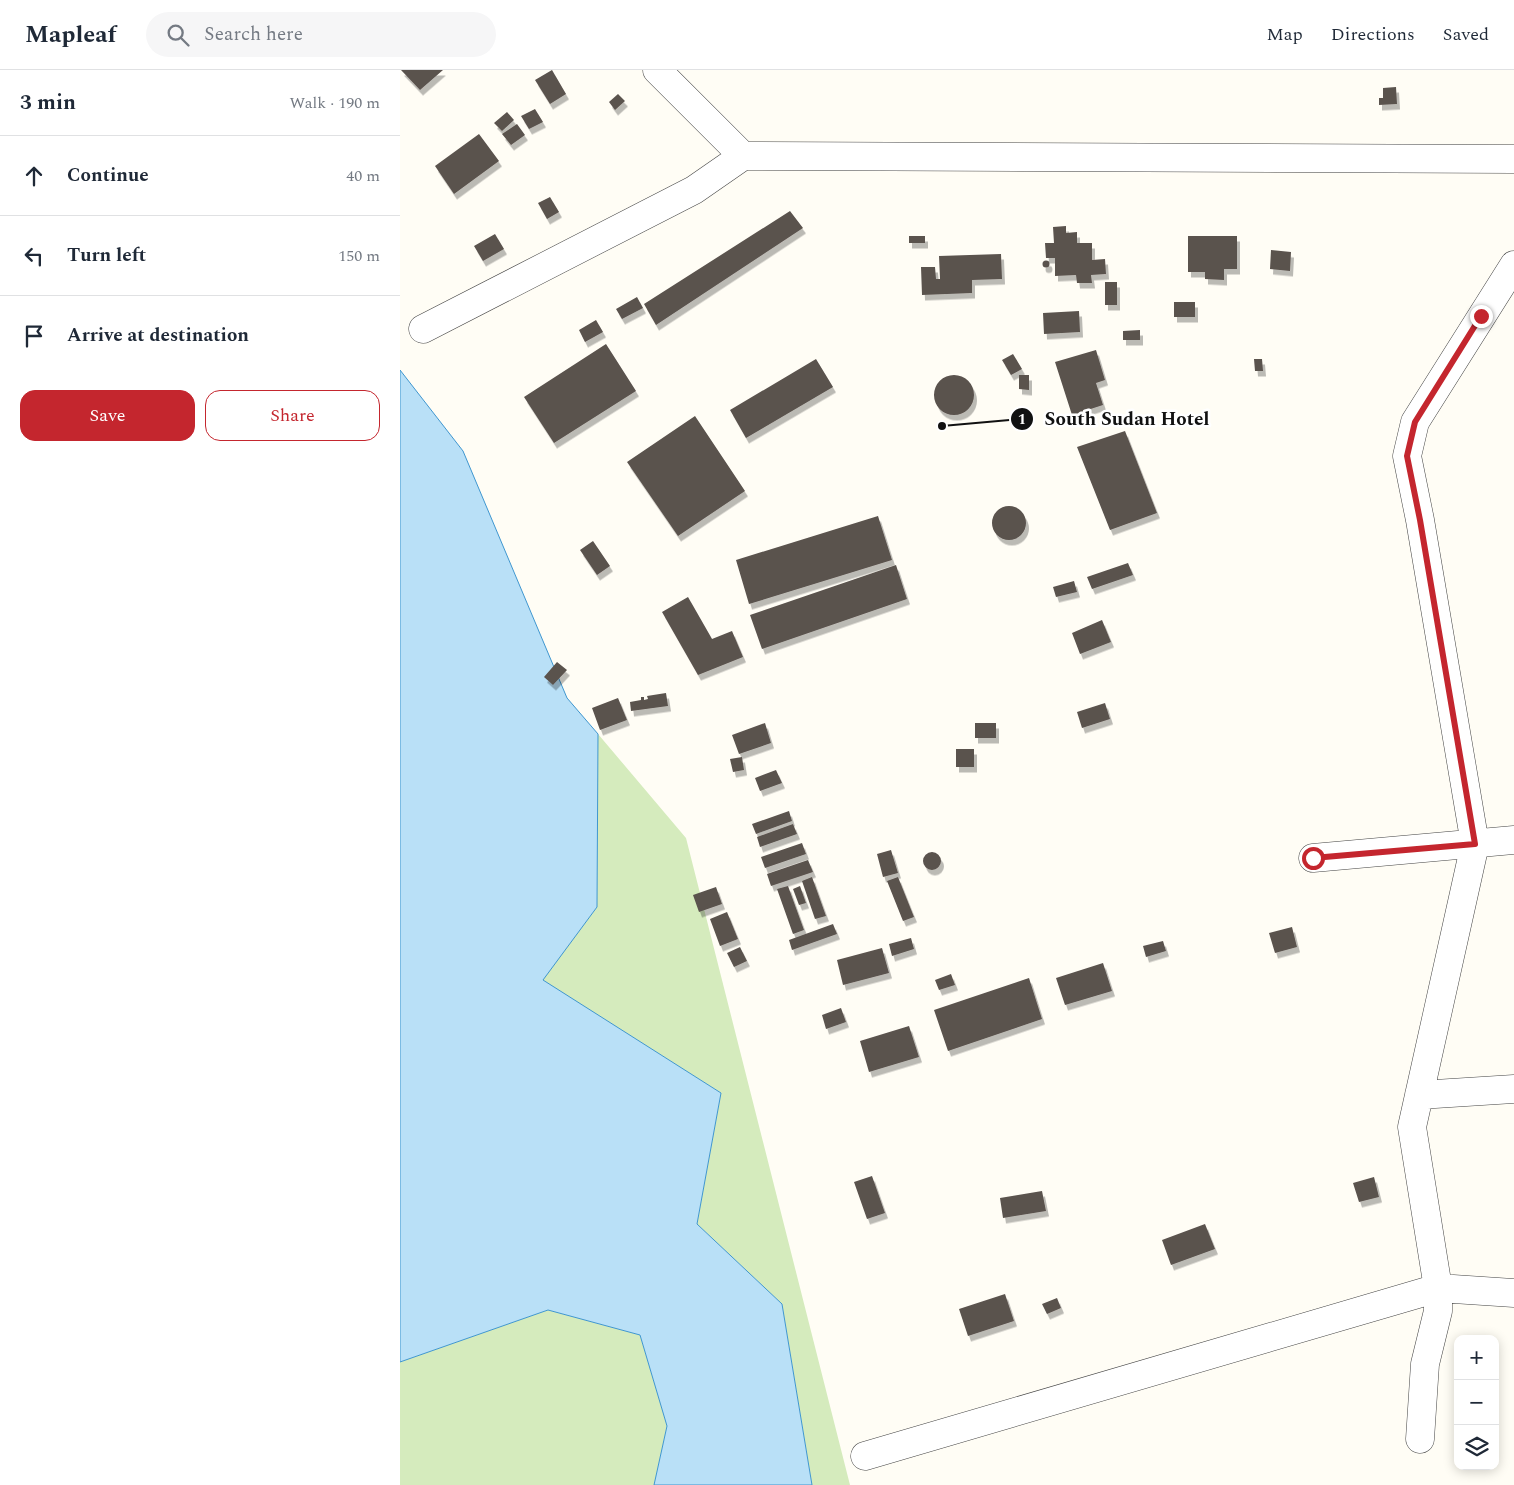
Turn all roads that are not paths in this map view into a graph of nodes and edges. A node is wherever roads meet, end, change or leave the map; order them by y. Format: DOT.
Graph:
graph roads {
  1 [pos="657,70"];
  2 [pos="742,156"];
  3 [pos="1514,159"];
  4 [pos="1514,265"];
  5 [pos="423,329"];
  6 [pos="1514,840"];
  7 [pos="1475,844"];
  8 [pos="1313,858"];
  9 [pos="1514,1089"];
  10 [pos="1419,1095"];
  11 [pos="1438,1288"];
  12 [pos="1514,1293"];
  13 [pos="1420,1440"];
  14 [pos="865,1456"];
  1 -- 2 [label="street"];
  2 -- 3 [label="street"];
  2 -- 5 [label="street"];
  4 -- 7 [label="street"];
  6 -- 7 [label="street"];
  7 -- 8 [label="street"];
  7 -- 10 [label="street"];
  9 -- 10 [label="street"];
  10 -- 11 [label="street"];
  11 -- 12 [label="street"];
  11 -- 13 [label="street"];
  11 -- 14 [label="street"];
}
